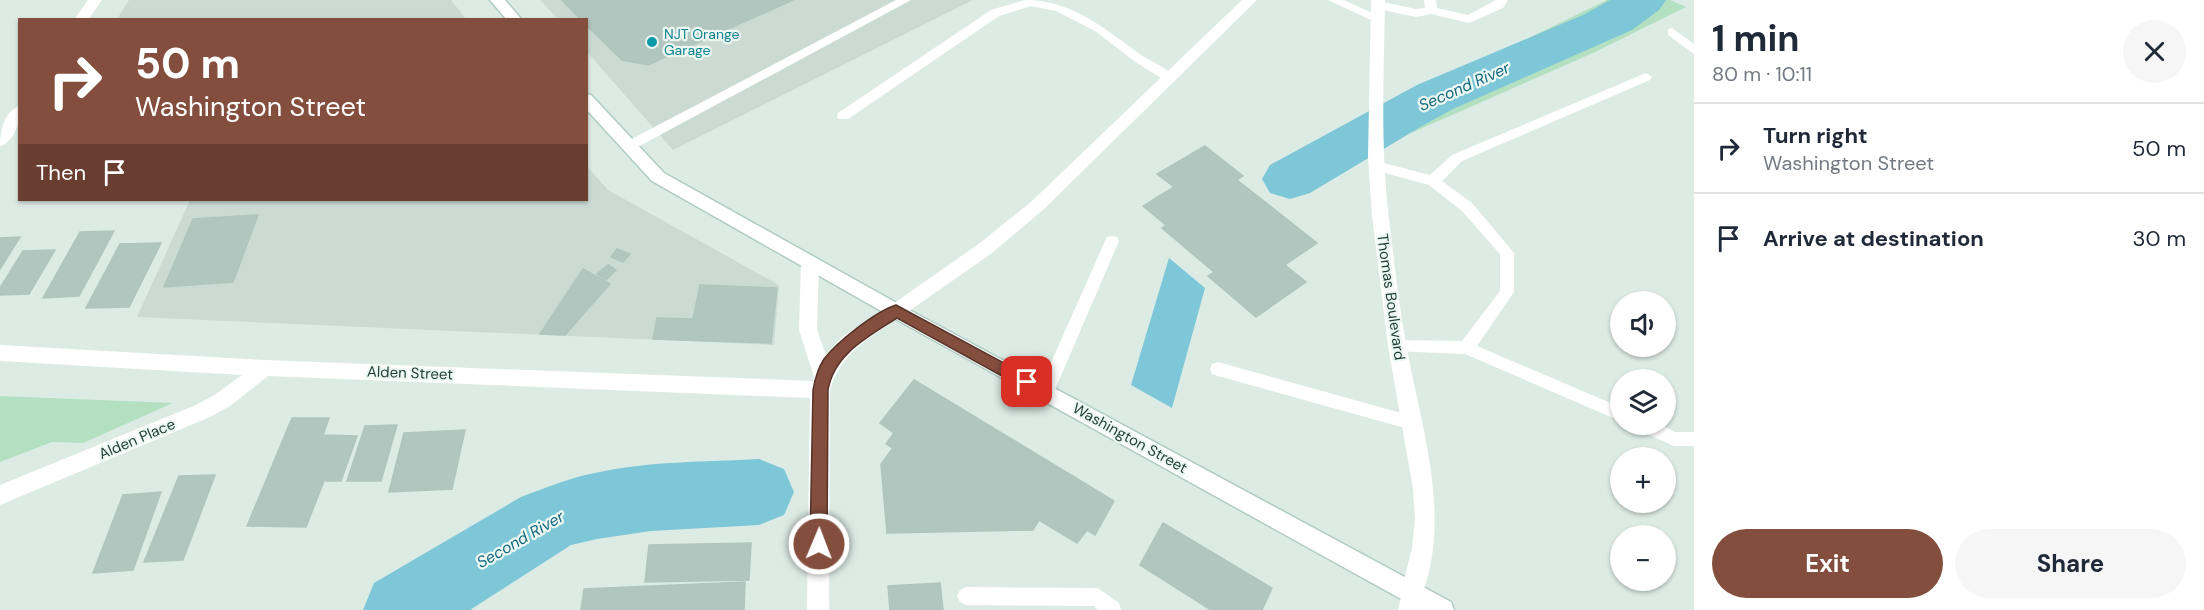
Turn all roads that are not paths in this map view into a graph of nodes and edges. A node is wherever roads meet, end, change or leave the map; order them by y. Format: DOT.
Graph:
graph roads {
  1 [pos="94,0"];
  2 [pos="497,0"];
  3 [pos="905,0"];
  4 [pos="1250,0"];
  5 [pos="1334,0"];
  6 [pos="1419,0"];
  7 [pos="1502,0"];
  8 [pos="1431,5"];
  9 [pos="1378,8"];
  10 [pos="82,18"];
  11 [pos="513,18"];
  12 [pos="1672,32"];
  13 [pos="1694,50"];
  14 [pos="1646,77"];
  15 [pos="1170,78"];
  16 [pos="588,101"];
  17 [pos="18,114"];
  18 [pos="843,116"];
  19 [pos="0,140"];
  20 [pos="629,146"];
  21 [pos="1376,161"];
  22 [pos="1433,181"];
  23 [pos="1112,241"];
  24 [pos="810,263"];
  25 [pos="896,311"];
  26 [pos="1397,346"];
  27 [pos="1466,348"];
  28 [pos="0,353"];
  29 [pos="266,368"];
  30 [pos="1218,369"];
  31 [pos="822,382"];
  32 [pos="1046,392"];
  33 [pos="1610,410"];
  34 [pos="1412,423"];
  35 [pos="1665,435"];
  36 [pos="1694,439"];
  37 [pos="0,495"];
  38 [pos="966,596"];
  39 [pos="1411,601"];
  40 [pos="818,610"];
  41 [pos="1112,610"];
  42 [pos="1443,610"];
  1 -- 10 [label="street"];
  2 -- 11 [label="street"];
  3 -- 20 [label="lane"];
  4 -- 15 [label="street"];
  5 -- 9 [label="lane"];
  6 -- 8 [label="lane"];
  7 -- 8 [label="lane"];
  8 -- 9 [label="lane"];
  9 -- 21 [label="street, Thomas Boulevard"];
  12 -- 13 [label="lane"];
  14 -- 22 [label="lane"];
  15 -- 18 [label="lane"];
  15 -- 25 [label="street"];
  16 -- 20 [label="street, Washington Street"];
  17 -- 19 [label="street"];
  20 -- 24 [label="street, Washington Street"];
  21 -- 22 [label="lane"];
  21 -- 26 [label="street, Thomas Boulevard"];
  22 -- 27 [label="lane"];
  23 -- 32 [label="lane"];
  24 -- 25 [label="street, Washington Street"];
  24 -- 31 [label="street"];
  25 -- 31 [label="street"];
  25 -- 32 [label="street, Washington Street"];
  26 -- 27 [label="lane"];
  26 -- 34 [label="street, Thomas Boulevard"];
  27 -- 33 [label="lane"];
  28 -- 29 [label="street, Alden Street"];
  29 -- 31 [label="street, Alden Street"];
  29 -- 37 [label="street, Alden Place"];
  30 -- 34 [label="lane"];
  31 -- 40 [label="street"];
  32 -- 39 [label="street, Washington Street"];
  34 -- 39 [label="street, Thomas Boulevard"];
  35 -- 36 [label="lane"];
  38 -- 41 [label="lane"];
  39 -- 42 [label="street, Washington Street"];
}
